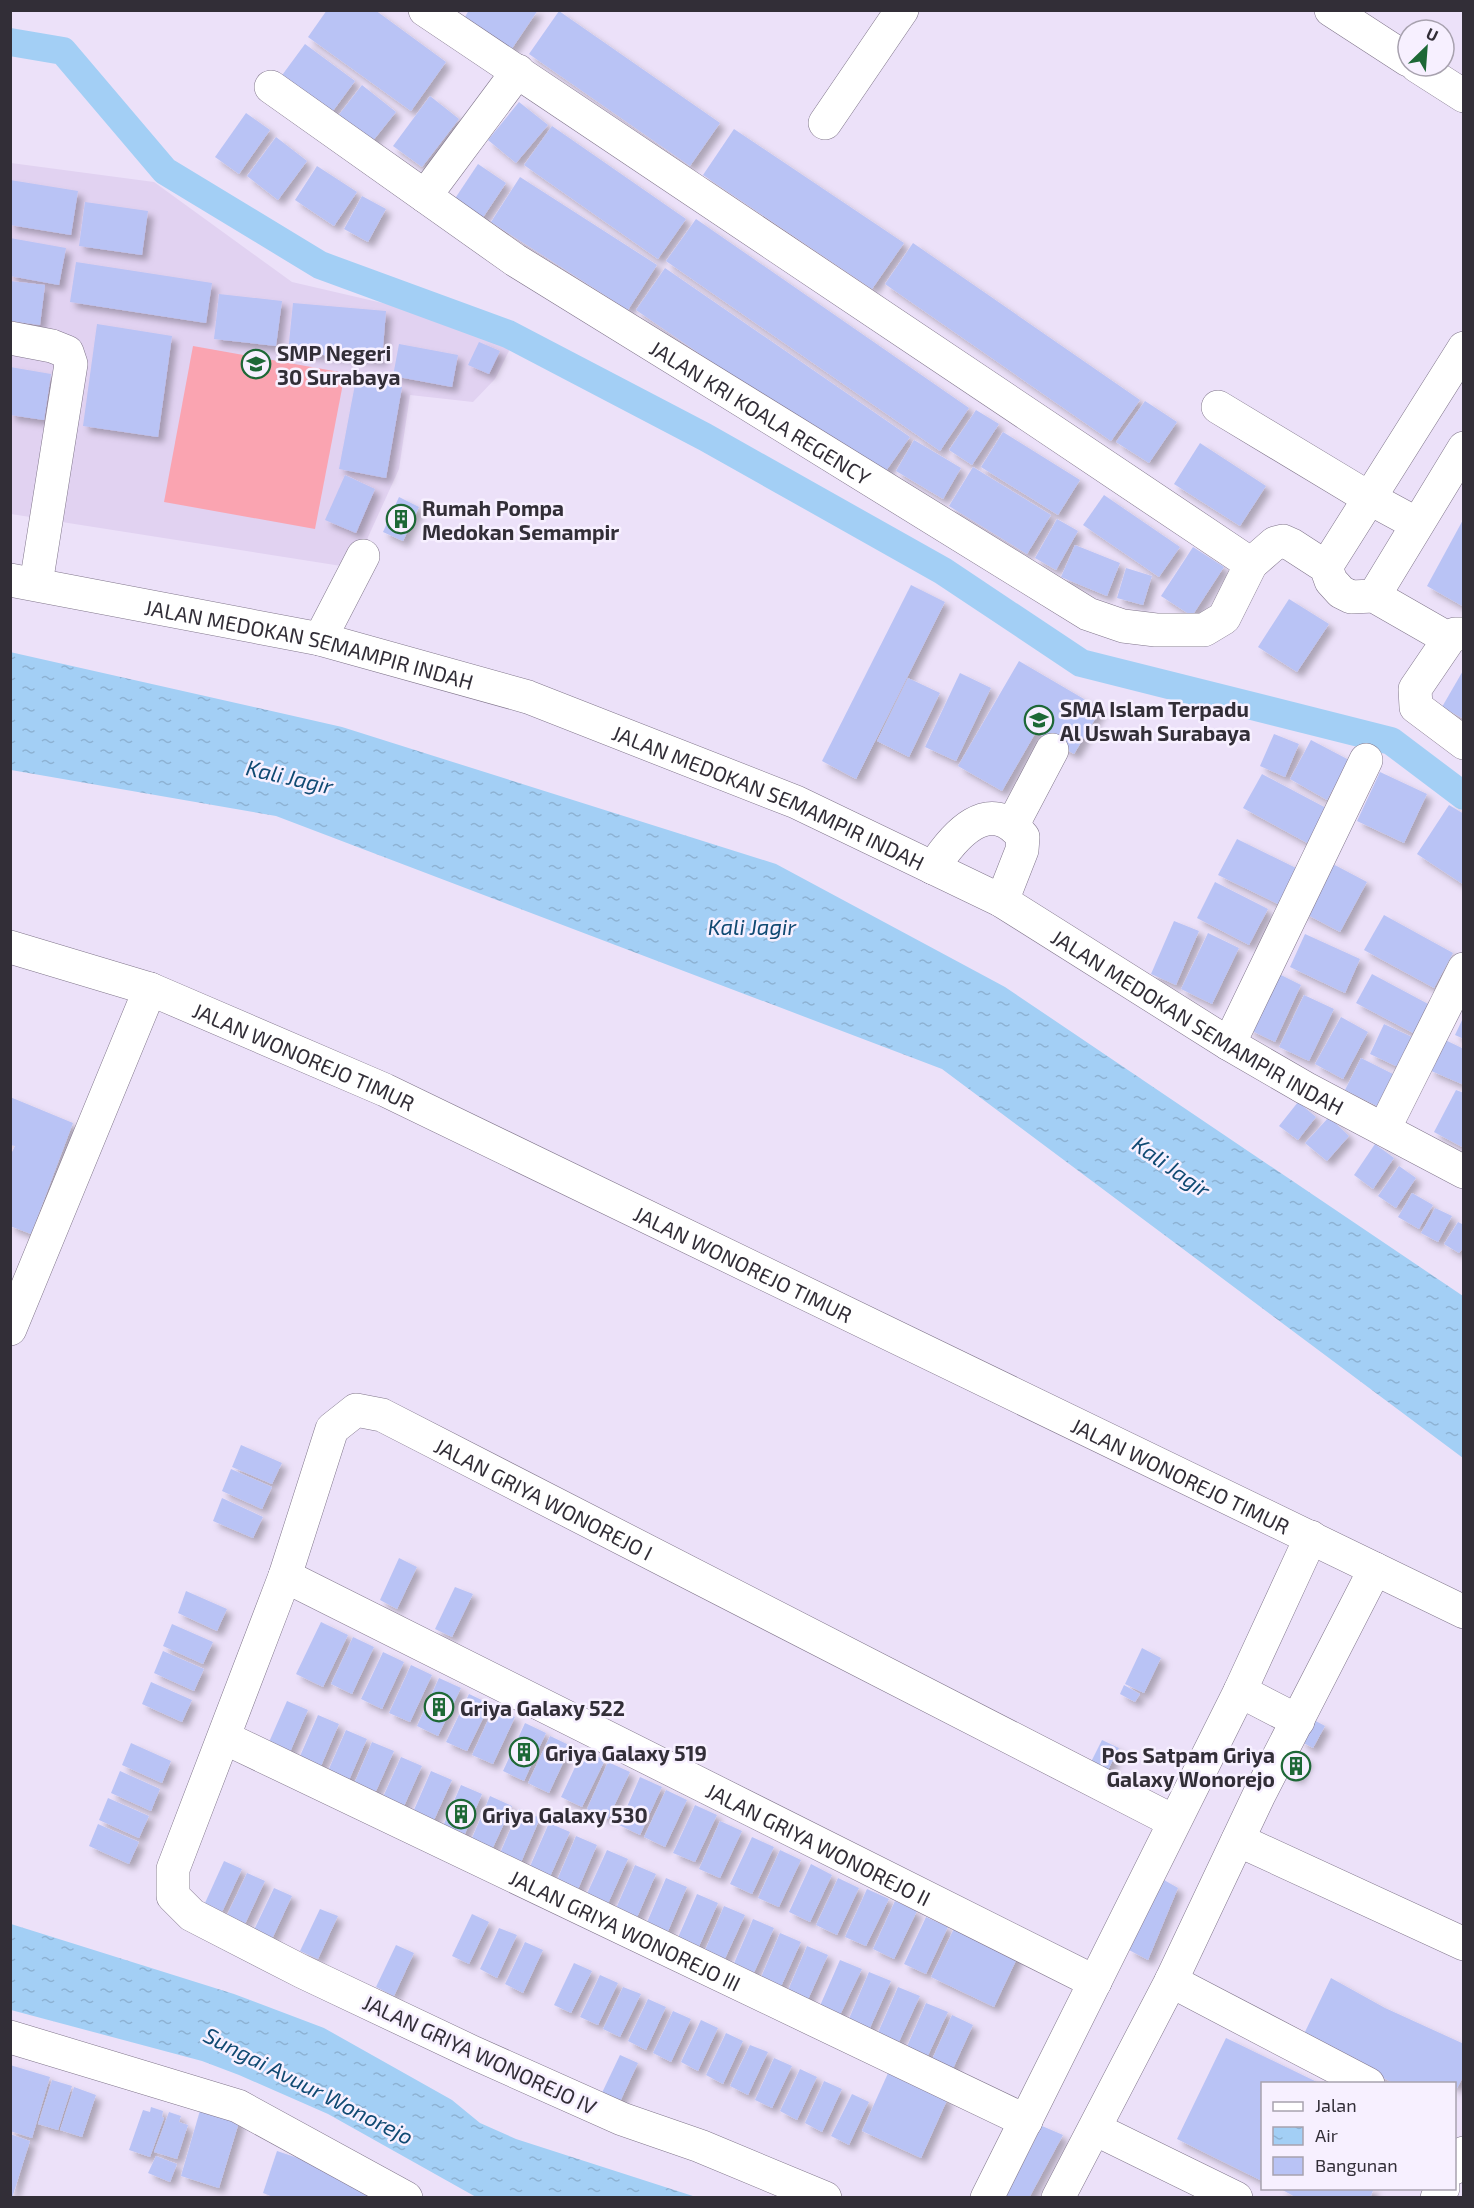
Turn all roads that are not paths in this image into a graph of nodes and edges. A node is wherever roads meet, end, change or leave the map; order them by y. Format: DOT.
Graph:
graph roads {
  1 [pos="425,10"];
  2 [pos="902,10"];
  3 [pos="1331,10"];
  4 [pos="1396,52"];
  5 [pos="518,72"];
  6 [pos="1436,78"];
  7 [pos="271,87"];
  8 [pos="1464,96"];
  9 [pos="825,123"];
  10 [pos="424,195"];
  11 [pos="10,338"];
  12 [pos="1464,348"];
  13 [pos="1218,407"];
  14 [pos="1464,448"];
  15 [pos="1369,498"];
  16 [pos="1417,524"];
  17 [pos="363,556"];
  18 [pos="1251,564"];
  19 [pos="1326,567"];
  20 [pos="23,582"];
  21 [pos="1374,596"];
  22 [pos="1458,635"];
  23 [pos="320,639"];
  24 [pos="1464,743"];
  25 [pos="1052,750"];
  26 [pos="1366,760"];
  27 [pos="1013,824"];
  28 [pos="933,868"];
  29 [pos="1002,901"];
  30 [pos="10,947"];
  31 [pos="1464,969"];
  32 [pos="150,989"];
  33 [pos="1229,1044"];
  34 [pos="1384,1129"];
  35 [pos="1464,1172"];
  36 [pos="10,1329"];
  37 [pos="1311,1538"];
  38 [pos="1375,1569"];
  39 [pos="285,1576"];
  40 [pos="1464,1611"];
  41 [pos="1240,1691"];
  42 [pos="1298,1721"];
  43 [pos="225,1737"];
  44 [pos="1173,1821"];
  45 [pos="1238,1840"];
  46 [pos="173,1869"];
  47 [pos="1464,1944"];
  48 [pos="1171,1981"];
  49 [pos="1095,1982"];
  50 [pos="10,2037"];
  51 [pos="1364,2082"];
  52 [pos="1026,2121"];
  53 [pos="1095,2129"];
  54 [pos="1464,2153"];
  55 [pos="1456,2166"];
  56 [pos="397,2195"];
  57 [pos="825,2198"];
  58 [pos="987,2198"];
  59 [pos="1058,2198"];
  60 [pos="1236,2198"];
  1 -- 5 [label="street"];
  2 -- 9 [label="street"];
  3 -- 4 [label="street"];
  5 -- 10 [label="street"];
  5 -- 18 [label="street"];
  6 -- 8 [label="street"];
  7 -- 10 [label="street, JALAN KRI KOALA REGENCY"];
  10 -- 18 [label="street, JALAN KRI KOALA REGENCY"];
  11 -- 20 [label="street"];
  12 -- 15 [label="street"];
  13 -- 15 [label="street"];
  14 -- 16 [label="street"];
  15 -- 16 [label="street"];
  15 -- 19 [label="street"];
  16 -- 21 [label="street"];
  17 -- 23 [label="street"];
  18 -- 19 [label="street, JALAN KRI KOALA REGENCY"];
  19 -- 21 [label="street, JALAN KRI KOALA REGENCY"];
  20 -- 23 [label="street, JALAN MEDOKAN SEMAMPIR INDAH"];
  21 -- 22 [label="street, JALAN KRI KOALA REGENCY"];
  22 -- 24 [label="street"];
  23 -- 28 [label="street, JALAN MEDOKAN SEMAMPIR INDAH"];
  25 -- 27 [label="street"];
  26 -- 33 [label="street"];
  27 -- 28 [label="street"];
  27 -- 29 [label="street"];
  28 -- 29 [label="street, JALAN MEDOKAN SEMAMPIR INDAH"];
  29 -- 33 [label="street, JALAN MEDOKAN SEMAMPIR INDAH"];
  30 -- 32 [label="street, JALAN WONOREJO TIMUR"];
  31 -- 34 [label="street"];
  32 -- 36 [label="street"];
  32 -- 37 [label="street, JALAN WONOREJO TIMUR"];
  33 -- 34 [label="street, JALAN MEDOKAN SEMAMPIR INDAH"];
  34 -- 35 [label="street, JALAN MEDOKAN SEMAMPIR INDAH"];
  37 -- 38 [label="street, JALAN WONOREJO TIMUR"];
  37 -- 41 [label="street"];
  38 -- 40 [label="street, JALAN WONOREJO TIMUR"];
  38 -- 42 [label="street"];
  39 -- 43 [label="street, JALAN GRIYA WONOREJO I"];
  39 -- 44 [label="street, JALAN GRIYA WONOREJO I"];
  39 -- 49 [label="street, JALAN GRIYA WONOREJO II"];
  41 -- 42 [label="street"];
  41 -- 44 [label="street"];
  42 -- 45 [label="street"];
  43 -- 46 [label="street, JALAN GRIYA WONOREJO I"];
  43 -- 52 [label="street, JALAN GRIYA WONOREJO III"];
  44 -- 49 [label="street"];
  45 -- 47 [label="street"];
  45 -- 48 [label="street"];
  46 -- 57 [label="street, JALAN GRIYA WONOREJO IV"];
  48 -- 51 [label="street"];
  48 -- 53 [label="street"];
  49 -- 52 [label="street"];
  50 -- 56 [label="street"];
  52 -- 58 [label="street"];
  53 -- 59 [label="street"];
  53 -- 60 [label="street"];
  54 -- 55 [label="street"];
}
